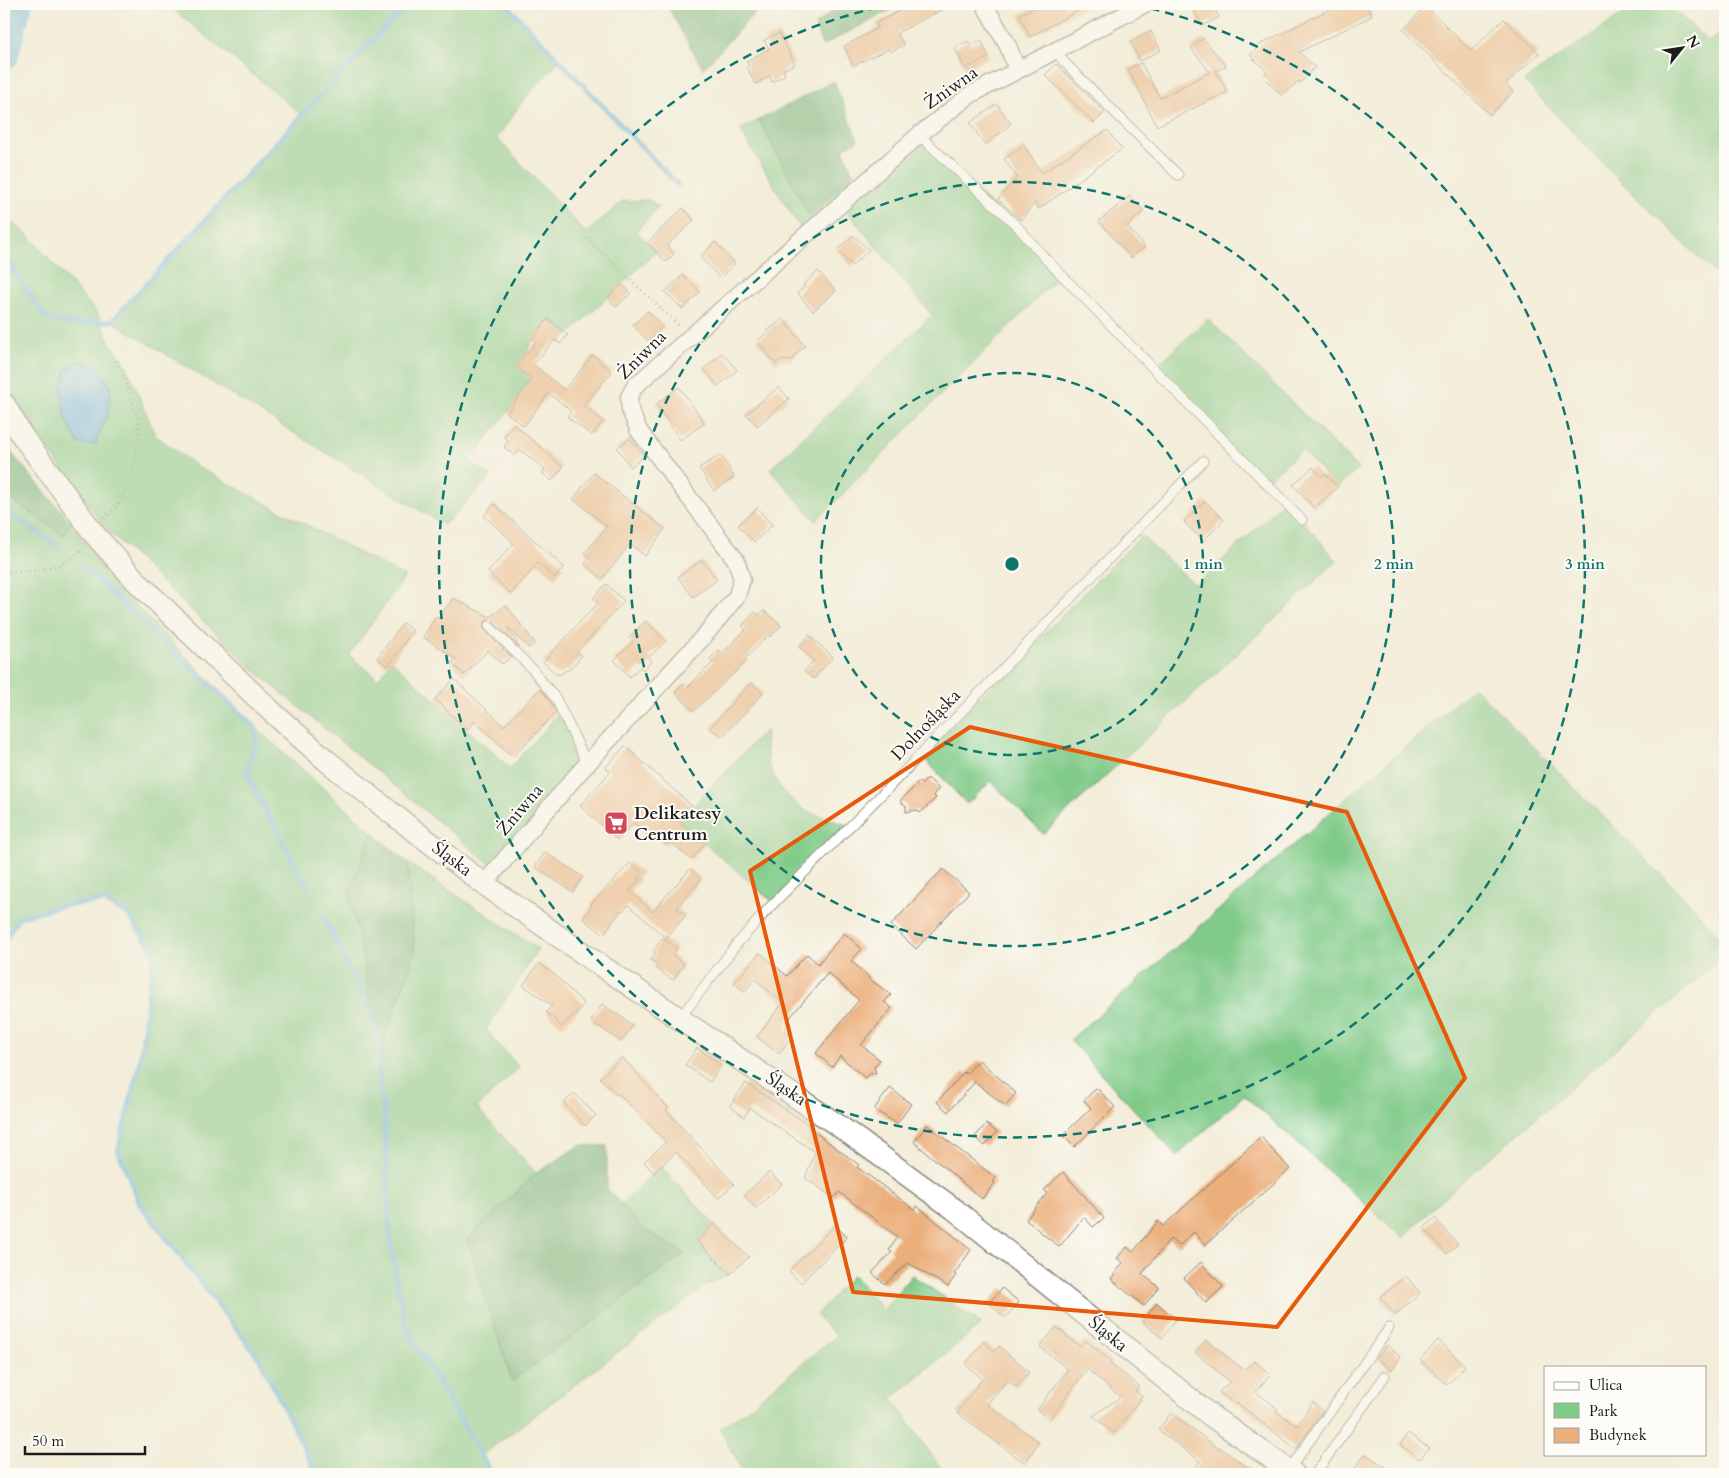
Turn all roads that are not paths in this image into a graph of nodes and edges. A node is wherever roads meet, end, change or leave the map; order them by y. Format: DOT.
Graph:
graph roads {
  1 [pos="984,4"];
  2 [pos="1145,4"];
  3 [pos="1056,50"];
  4 [pos="1016,70"];
  5 [pos="919,135"];
  6 [pos="1178,175"];
  7 [pos="4,404"];
  8 [pos="1203,460"];
  9 [pos="1302,520"];
  10 [pos="489,626"];
  11 [pos="587,763"];
  12 [pos="484,884"];
  13 [pos="680,1018"];
  14 [pos="1390,1328"];
  15 [pos="1385,1376"];
  16 [pos="1291,1472"];
  17 [pos="1316,1474"];
  1 -- 4 [label="street"];
  2 -- 3 [label="street, Żniwna"];
  3 -- 4 [label="street, Żniwna"];
  3 -- 6 [label="lane"];
  4 -- 5 [label="street, Żniwna"];
  5 -- 9 [label="lane"];
  5 -- 11 [label="street, Żniwna"];
  7 -- 12 [label="street, Śląska"];
  8 -- 13 [label="lane, Dolnośląska"];
  10 -- 11 [label="lane"];
  11 -- 12 [label="street, Żniwna"];
  12 -- 13 [label="street, Śląska"];
  13 -- 16 [label="street, Śląska"];
  14 -- 16 [label="lane"];
  15 -- 17 [label="lane"];
}
